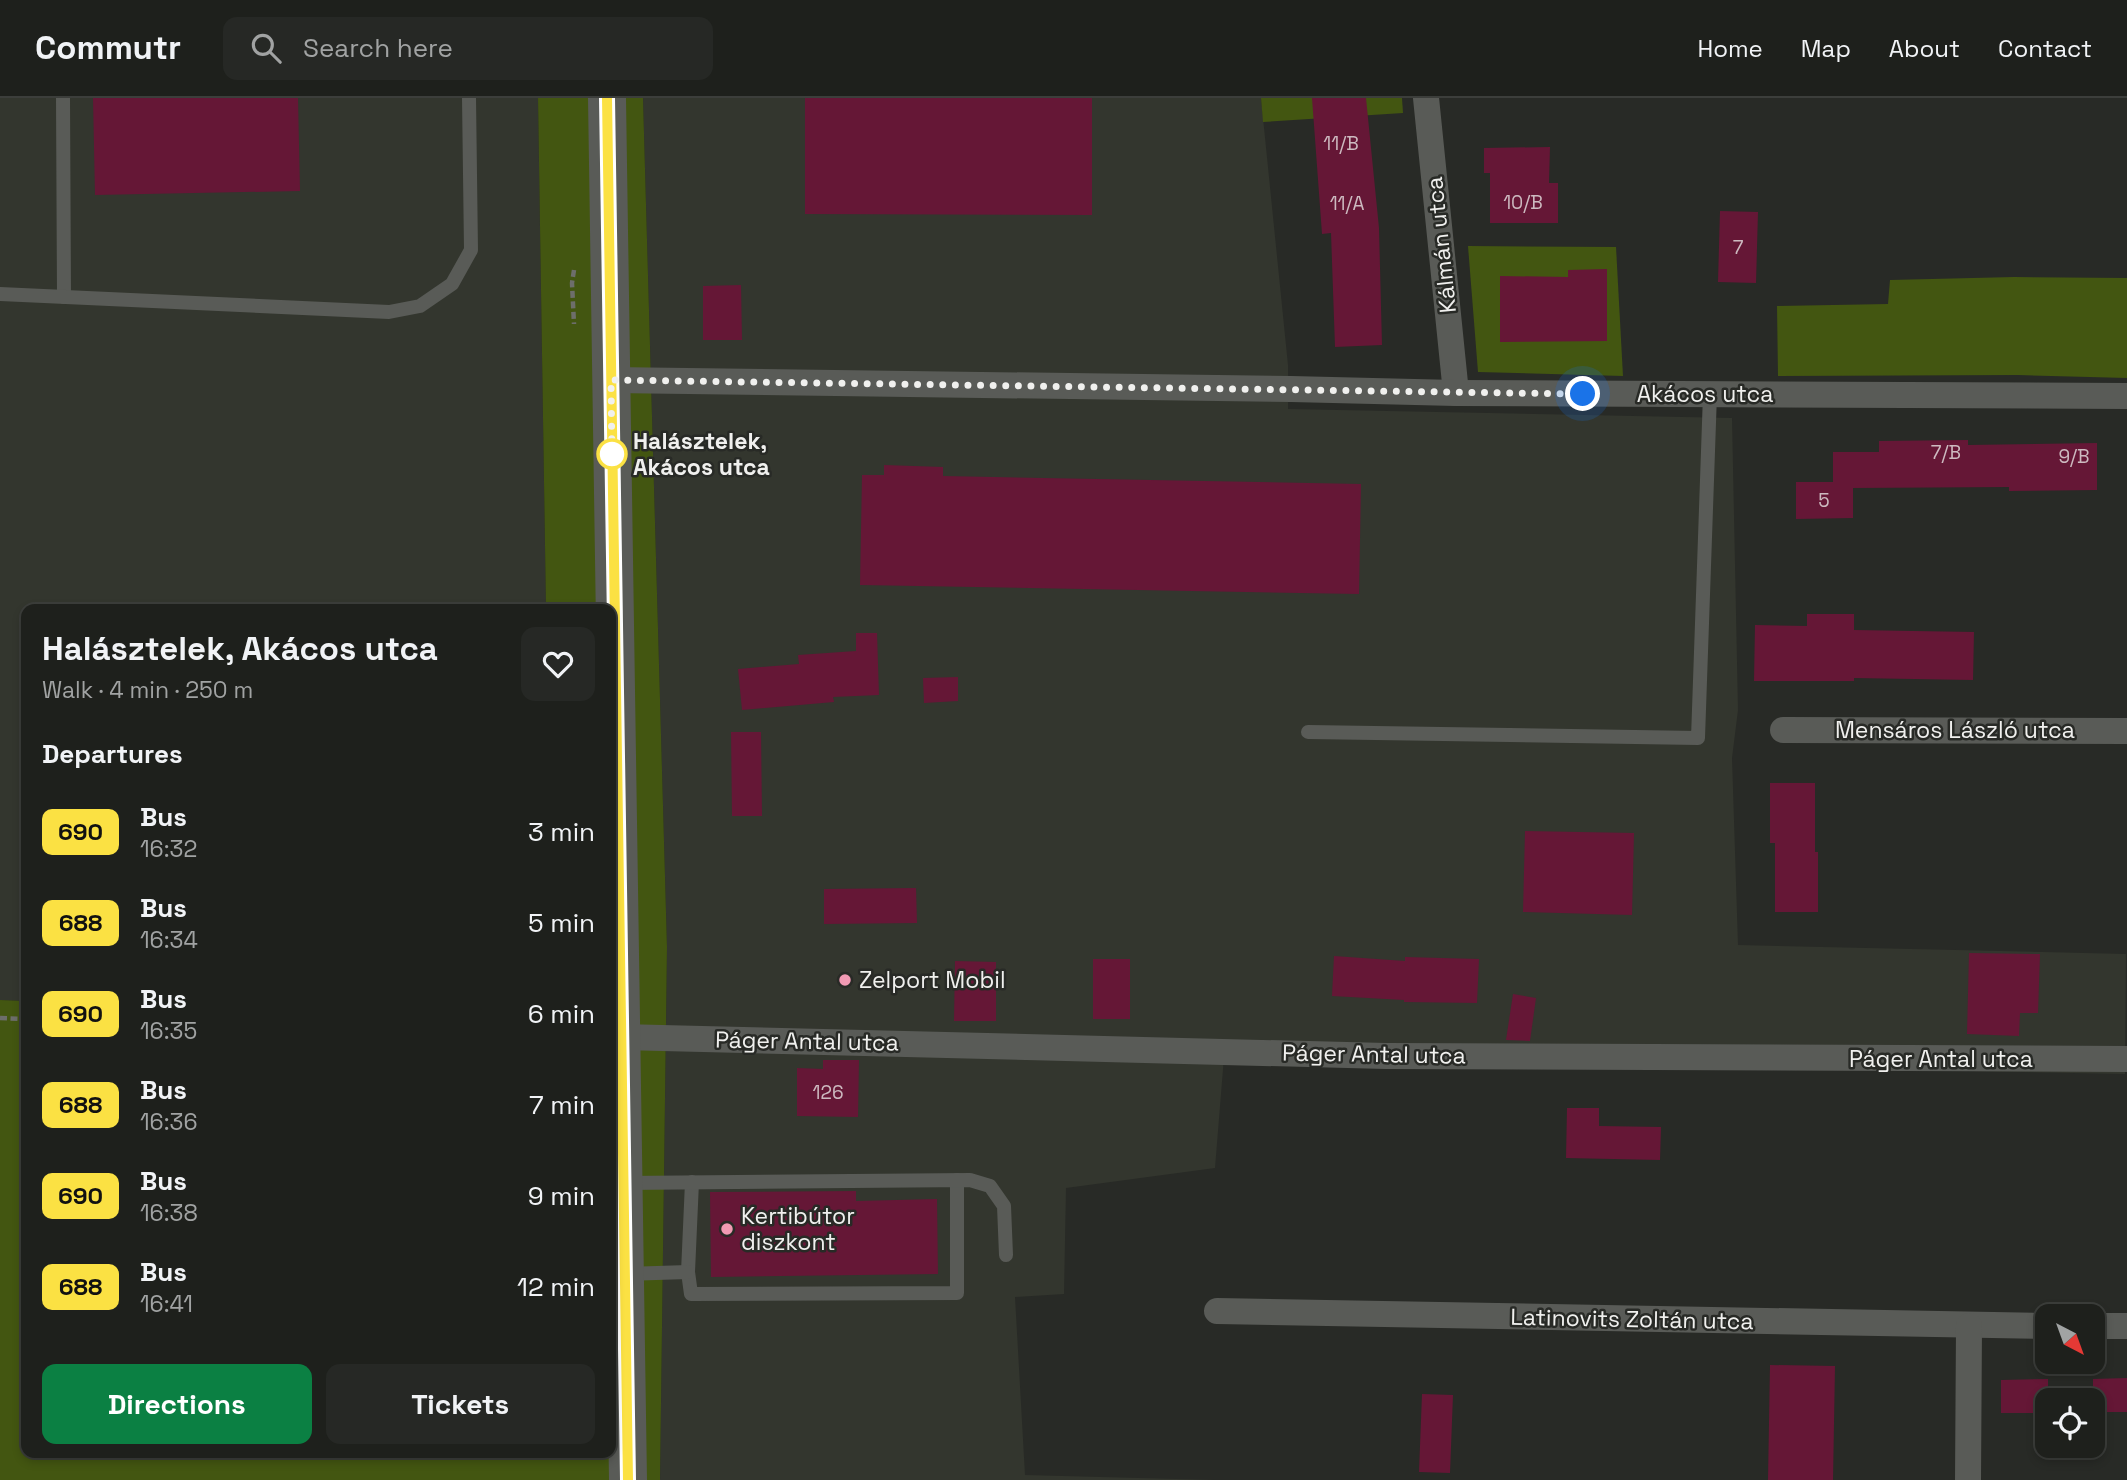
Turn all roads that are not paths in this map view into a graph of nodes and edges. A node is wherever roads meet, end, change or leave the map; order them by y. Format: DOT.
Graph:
graph roads {
  1 [pos="63,98"];
  2 [pos="468,98"];
  3 [pos="607,98"];
  4 [pos="1426,98"];
  5 [pos="0,294"];
  6 [pos="64,297"];
  7 [pos="611,380"];
  8 [pos="1457,393"];
  9 [pos="1710,394"];
  10 [pos="2127,396"];
  11 [pos="614,604"];
  12 [pos="616,708"];
  13 [pos="1783,730"];
  14 [pos="2127,731"];
  15 [pos="1308,732"];
  16 [pos="621,1037"];
  17 [pos="2127,1059"];
  18 [pos="957,1180"];
  19 [pos="692,1182"];
  20 [pos="622,1183"];
  21 [pos="1006,1255"];
  22 [pos="688,1272"];
  23 [pos="624,1274"];
  24 [pos="1217,1311"];
  25 [pos="1969,1326"];
  26 [pos="2035,1326"];
  27 [pos="2105,1326"];
  28 [pos="2127,1326"];
  29 [pos="628,1480"];
  30 [pos="1968,1480"];
  1 -- 6 [label="lane"];
  2 -- 6 [label="lane"];
  3 -- 7 [label="main road"];
  4 -- 8 [label="street, Kálmán utca"];
  5 -- 6 [label="lane"];
  7 -- 8 [label="street, Akácos utca"];
  7 -- 11 [label="main road"];
  8 -- 9 [label="street, Akácos utca"];
  9 -- 10 [label="street, Akácos utca"];
  9 -- 15 [label="lane"];
  12 -- 16 [label="main road"];
  13 -- 14 [label="street, Mensáros László utca"];
  16 -- 17 [label="street, Páger Antal utca"];
  16 -- 20 [label="main road"];
  18 -- 19 [label="lane"];
  18 -- 21 [label="lane"];
  18 -- 22 [label="lane"];
  19 -- 20 [label="lane"];
  19 -- 22 [label="lane"];
  20 -- 23 [label="main road"];
  22 -- 23 [label="lane"];
  23 -- 29 [label="main road"];
  24 -- 25 [label="street, Latinovits Zoltán utca"];
  25 -- 26 [label="street, Latinovits Zoltán utca"];
  25 -- 30 [label="street"];
  27 -- 28 [label="street"];
}
